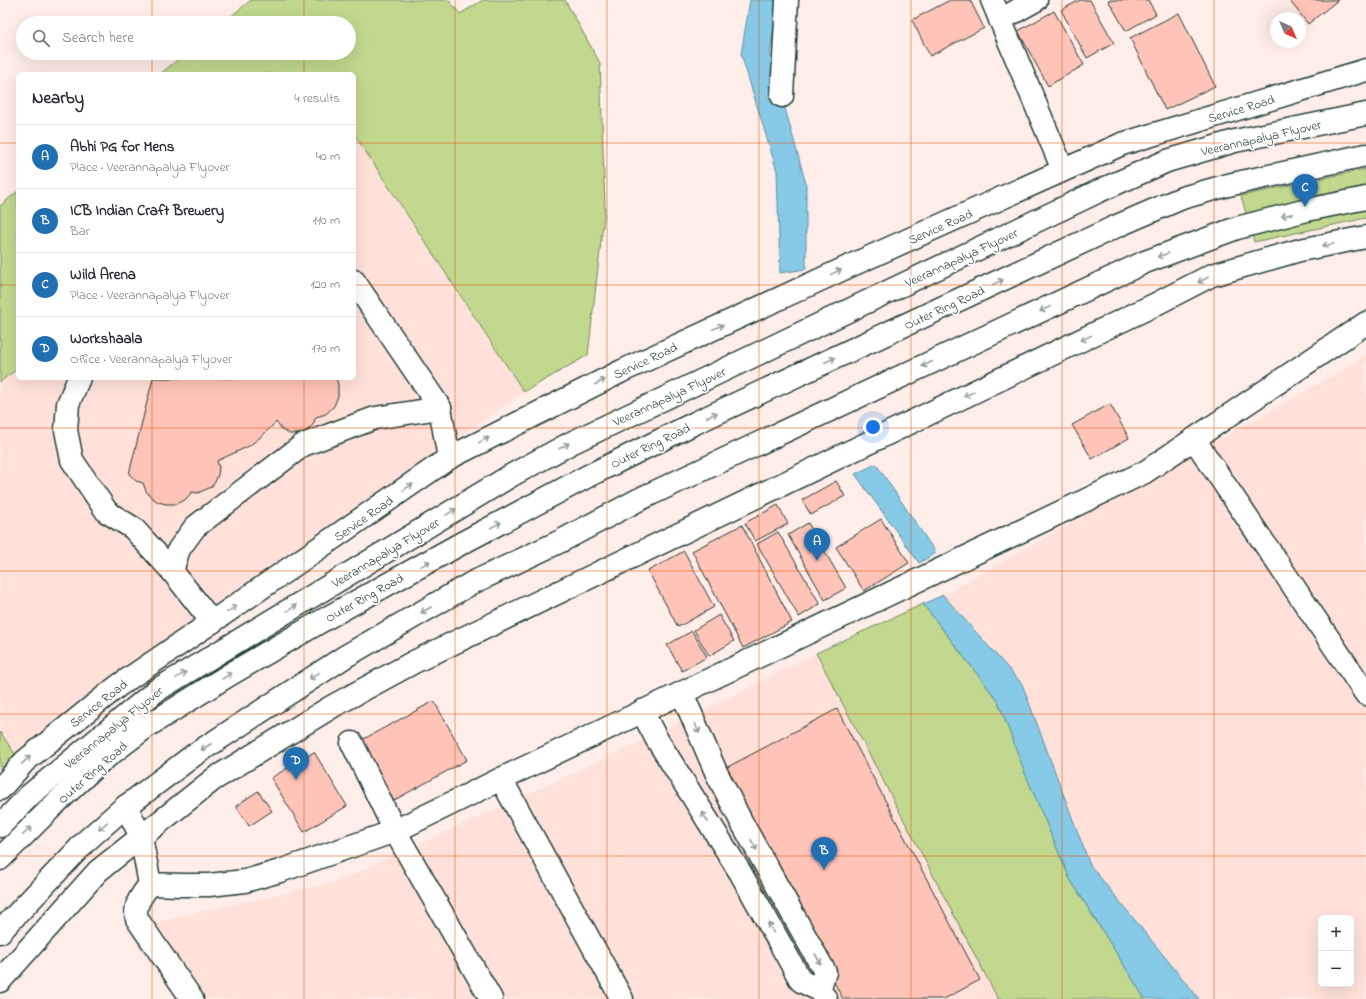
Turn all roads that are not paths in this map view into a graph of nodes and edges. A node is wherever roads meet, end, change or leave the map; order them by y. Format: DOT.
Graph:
graph roads {
  1 [pos="787,0"];
  2 [pos="1036,0"];
  3 [pos="996,10"];
  4 [pos="1366,70"];
  5 [pos="782,96"];
  6 [pos="1366,114"];
  7 [pos="1366,155"];
  8 [pos="1063,170"];
  9 [pos="1366,198"];
  10 [pos="1366,237"];
  11 [pos="356,284"];
  12 [pos="1366,323"];
  13 [pos="78,380"];
  14 [pos="440,408"];
  15 [pos="1194,440"];
  16 [pos="449,458"];
  17 [pos="172,571"];
  18 [pos="212,622"];
  19 [pos="682,693"];
  20 [pos="1366,694"];
  21 [pos="642,711"];
  22 [pos="352,743"];
  23 [pos="501,779"];
  24 [pos="0,789"];
  25 [pos="126,806"];
  26 [pos="0,826"];
  27 [pos="395,831"];
  28 [pos="141,837"];
  29 [pos="0,859"];
  30 [pos="150,884"];
  31 [pos="0,932"];
  32 [pos="0,982"];
  33 [pos="822,995"];
  34 [pos="192,999"];
  35 [pos="491,999"];
  36 [pos="622,999"];
  1 -- 5 [label="main road"];
  2 -- 3 [label="main road"];
  3 -- 8 [label="main road"];
  4 -- 8 [label="main road, Service Road"];
  26 -- 6 [label="main road, Veerannapalya Flyover, one-way"];
  29 -- 7 [label="main road, Outer Ring Road, one-way"];
  16 -- 8 [label="main road, Service Road, one-way"];
  9 -- 25 [label="main road, one-way"];
  10 -- 28 [label="main road, one-way"];
  11 -- 14 [label="main road"];
  12 -- 15 [label="main road"];
  13 -- 17 [label="main road"];
  14 -- 16 [label="main road"];
  14 -- 17 [label="main road"];
  15 -- 19 [label="main road"];
  15 -- 20 [label="main road"];
  18 -- 16 [label="main road, Service Road, one-way"];
  17 -- 18 [label="main road"];
  24 -- 18 [label="main road, Service Road, one-way"];
  19 -- 21 [label="main road"];
  19 -- 33 [label="main road, one-way"];
  21 -- 23 [label="main road"];
  33 -- 21 [label="main road, one-way"];
  22 -- 27 [label="main road"];
  23 -- 27 [label="main road"];
  23 -- 36 [label="main road"];
  25 -- 28 [label="main road"];
  25 -- 31 [label="main road, one-way"];
  27 -- 30 [label="main road"];
  27 -- 35 [label="main road"];
  28 -- 30 [label="main road"];
  28 -- 32 [label="main road"];
  30 -- 34 [label="main road"];
}
